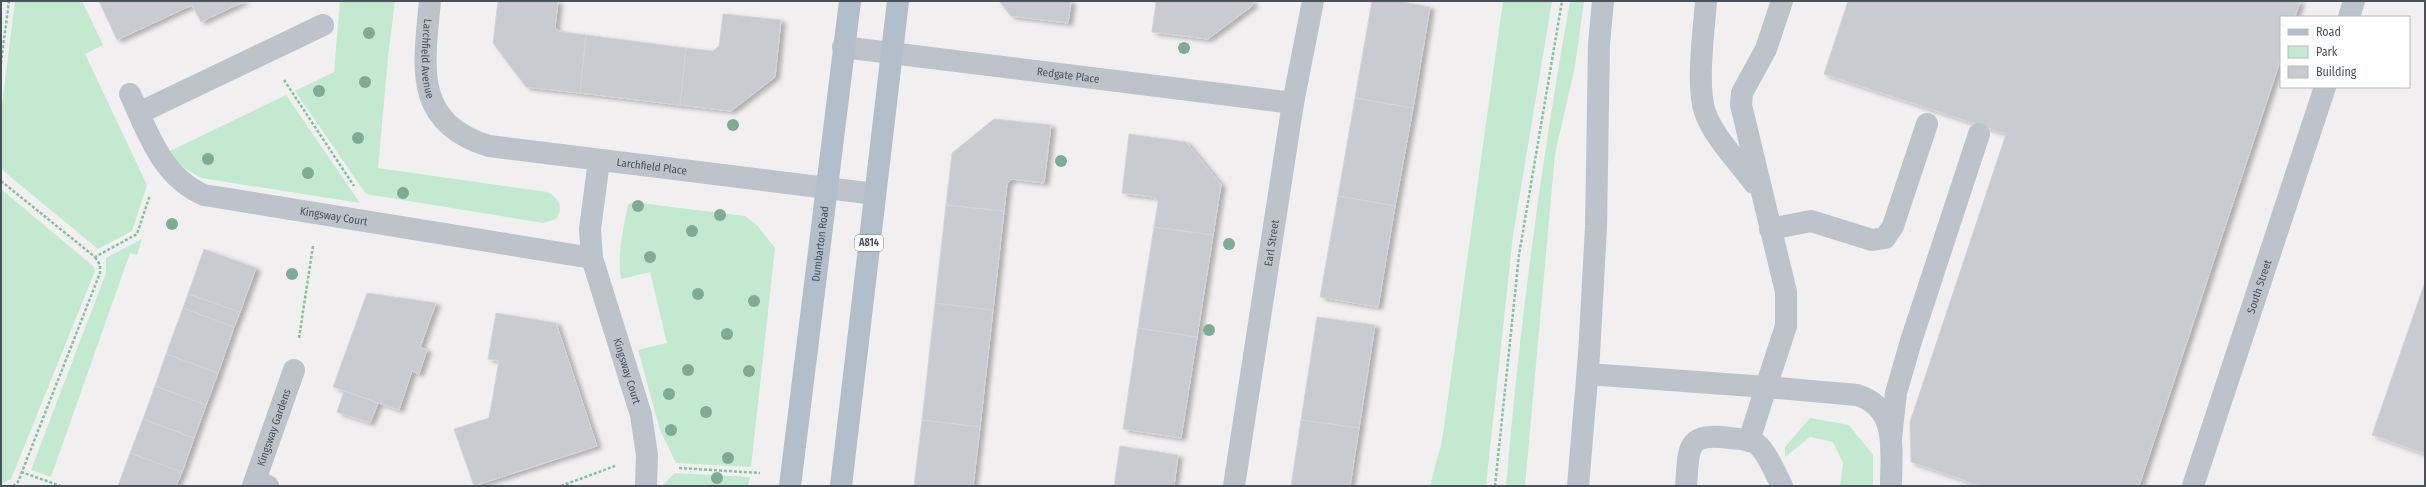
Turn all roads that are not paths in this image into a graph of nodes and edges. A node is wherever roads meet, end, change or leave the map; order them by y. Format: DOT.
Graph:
graph roads {
  1 [pos="430,1"];
  2 [pos="850,1"];
  3 [pos="898,1"];
  4 [pos="1313,1"];
  5 [pos="1603,1"];
  6 [pos="1706,1"];
  7 [pos="1782,1"];
  8 [pos="2354,1"];
  9 [pos="2348,16"];
  10 [pos="323,25"];
  11 [pos="843,47"];
  12 [pos="891,53"];
  13 [pos="2325,88"];
  14 [pos="1293,102"];
  15 [pos="439,114"];
  16 [pos="1927,124"];
  17 [pos="1979,134"];
  18 [pos="599,161"];
  19 [pos="825,188"];
  20 [pos="1761,192"];
  21 [pos="875,194"];
  22 [pos="1770,229"];
  23 [pos="592,258"];
  24 [pos="294,370"];
  25 [pos="1588,374"];
  26 [pos="1766,387"];
  27 [pos="1891,438"];
  28 [pos="1749,440"];
  29 [pos="259,484"];
  30 [pos="646,486"];
  31 [pos="790,486"];
  32 [pos="841,486"];
  33 [pos="1234,486"];
  34 [pos="1578,486"];
  35 [pos="1686,486"];
  36 [pos="1782,486"];
  37 [pos="1891,486"];
  38 [pos="2193,486"];
  1 -- 15 [label="street, Larchfield Avenue"];
  2 -- 11 [label="main road, Dumbarton Road"];
  3 -- 12 [label="main road, A814"];
  4 -- 14 [label="street, Earl Street"];
  5 -- 25 [label="street"];
  6 -- 20 [label="street"];
  7 -- 20 [label="street"];
  8 -- 9 [label="street"];
  10 -- 23 [label="street, Kingsway Court"];
  11 -- 12 [label="street, Redgate Place"];
  11 -- 19 [label="main road, Dumbarton Road"];
  12 -- 14 [label="street, Redgate Place"];
  12 -- 21 [label="main road, A814"];
  13 -- 38 [label="street, South Street"];
  14 -- 33 [label="street, Earl Street"];
  15 -- 18 [label="street, Larchfield Place"];
  16 -- 22 [label="street"];
  17 -- 27 [label="street"];
  18 -- 19 [label="street, Larchfield Place"];
  18 -- 23 [label="street, Kingsway Court"];
  19 -- 21 [label="street, Larchfield Place"];
  19 -- 31 [label="main road, Dumbarton Road"];
  20 -- 22 [label="street"];
  21 -- 32 [label="main road, A814"];
  22 -- 26 [label="street"];
  23 -- 30 [label="street, Kingsway Court"];
  24 -- 29 [label="street, Kingsway Gardens"];
  25 -- 26 [label="street"];
  25 -- 34 [label="street"];
  26 -- 27 [label="street"];
  26 -- 28 [label="street"];
  27 -- 37 [label="street"];
  28 -- 35 [label="street"];
  28 -- 36 [label="street"];
}
